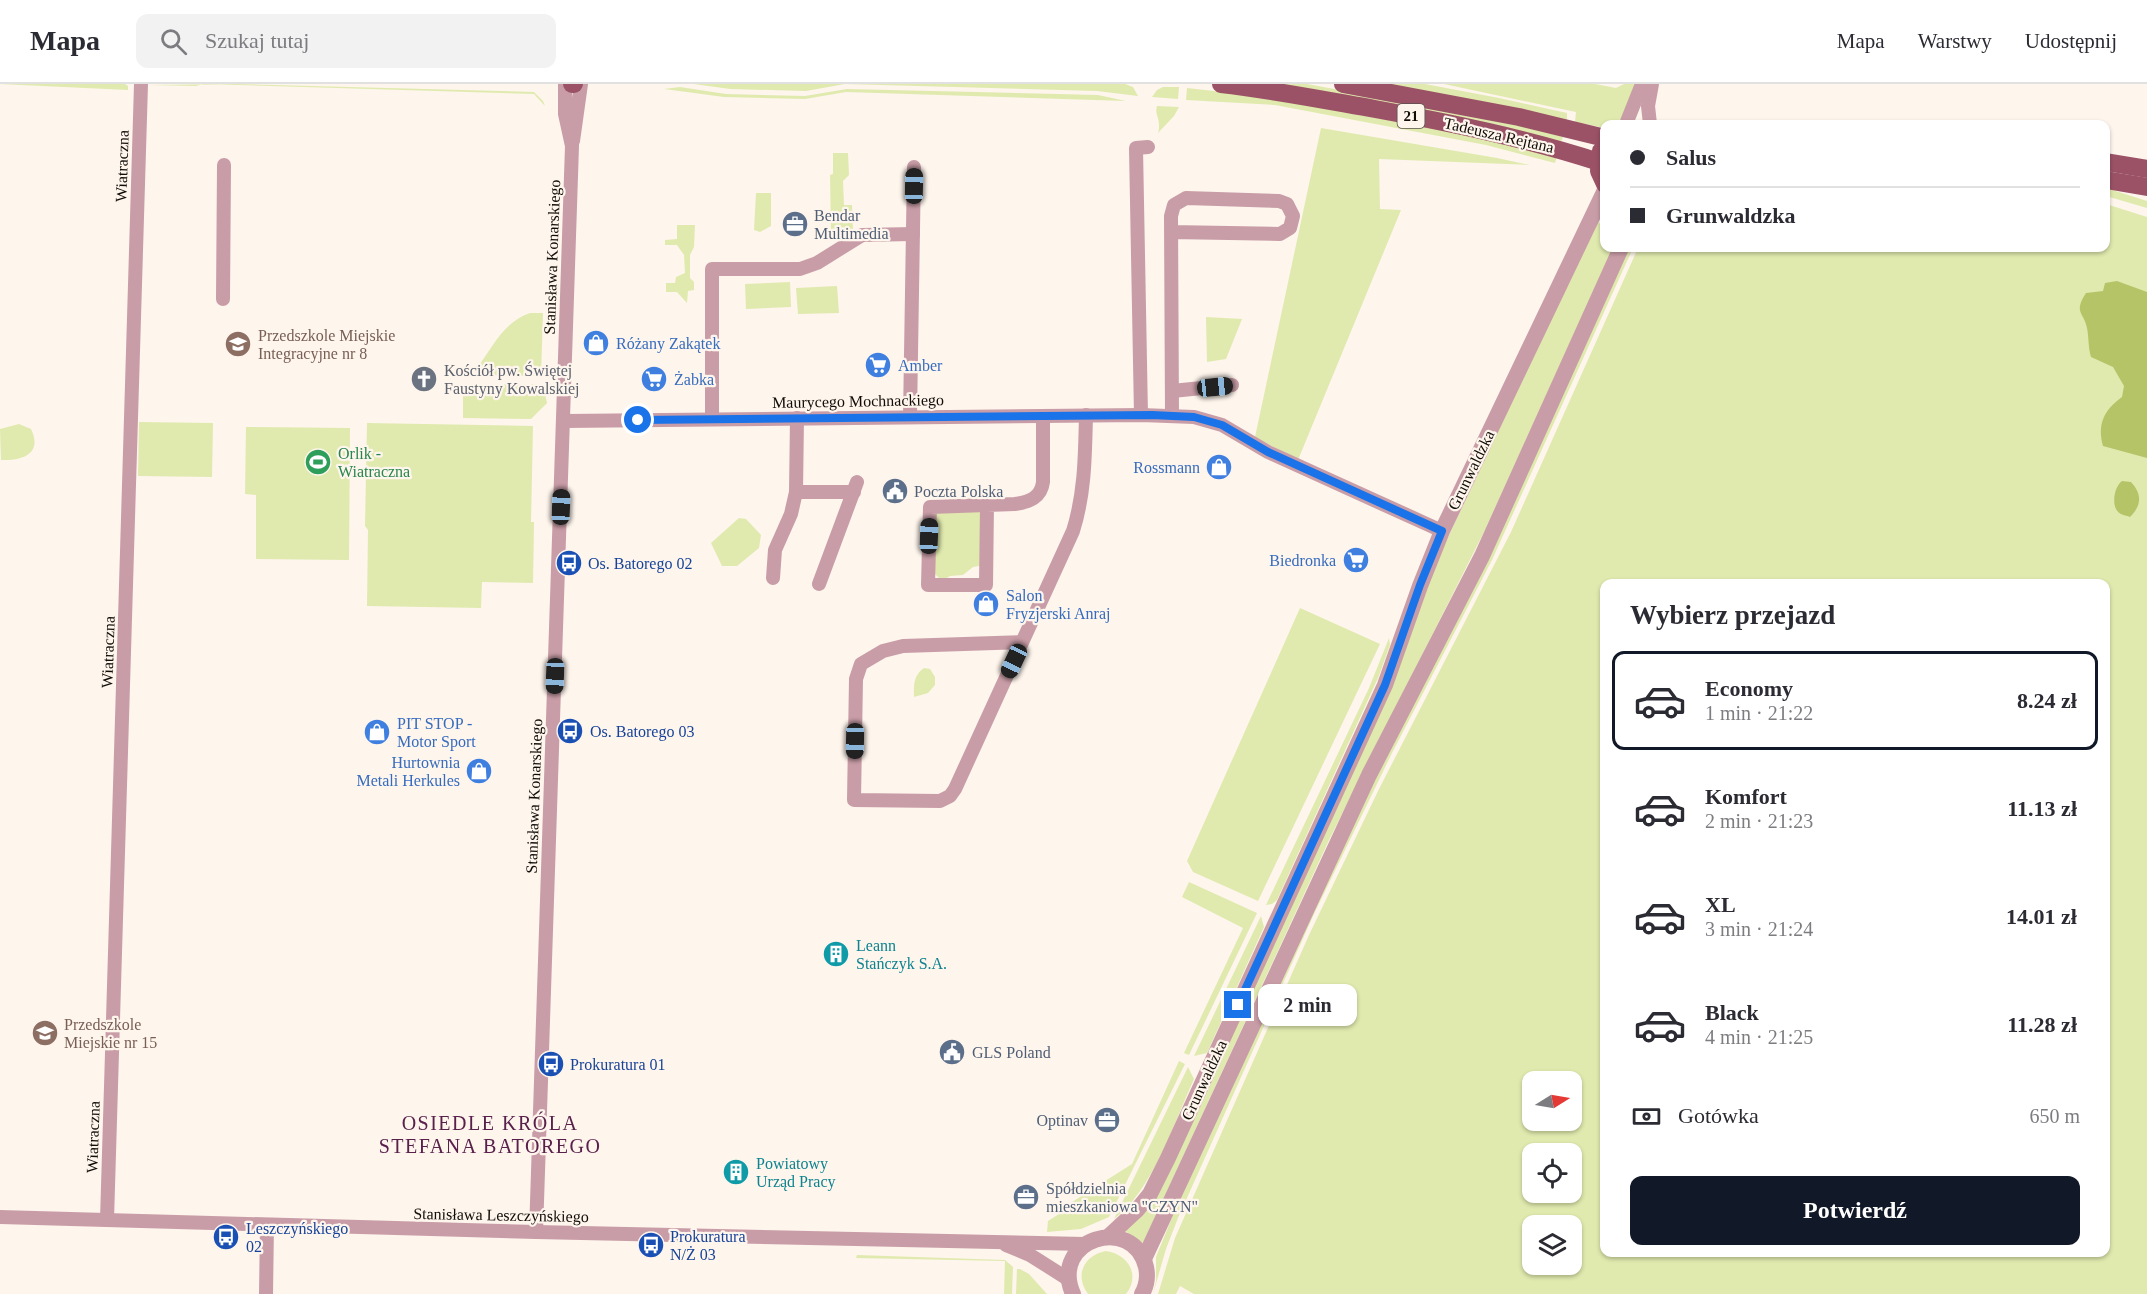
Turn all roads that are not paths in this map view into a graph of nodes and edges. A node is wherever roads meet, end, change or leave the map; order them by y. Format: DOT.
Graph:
graph roads {
  1 [pos="141,84"];
  2 [pos="565,84"];
  3 [pos="581,84"];
  4 [pos="1221,84"];
  5 [pos="1343,84"];
  6 [pos="1642,84"];
  7 [pos="1652,84"];
  8 [pos="1627,120"];
  9 [pos="1650,120"];
  10 [pos="1600,139"];
  11 [pos="572,146"];
  12 [pos="1148,147"];
  13 [pos="1600,158"];
  14 [pos="1599,162"];
  15 [pos="2110,163"];
  16 [pos="224,165"];
  17 [pos="914,167"];
  18 [pos="2147,169"];
  19 [pos="1600,173"];
  20 [pos="2110,181"];
  21 [pos="2142,189"];
  22 [pos="1600,200"];
  23 [pos="1171,232"];
  24 [pos="913,234"];
  25 [pos="1619,252"];
  26 [pos="223,299"];
  27 [pos="1232,385"];
  28 [pos="1172,391"];
  29 [pos="1086,415"];
  30 [pos="1147,415"];
  31 [pos="1172,415"];
  32 [pos="1043,416"];
  33 [pos="910,417"];
  34 [pos="797,418"];
  35 [pos="712,419"];
  36 [pos="564,421"];
  37 [pos="796,492"];
  38 [pos="987,505"];
  39 [pos="1442,531"];
  40 [pos="773,578"];
  41 [pos="819,584"];
  42 [pos="1022,642"];
  43 [pos="0,1217"];
  44 [pos="107,1220"];
  45 [pos="267,1225"];
  46 [pos="536,1232"];
  47 [pos="1109,1236"];
  48 [pos="1002,1243"];
  49 [pos="1085,1244"];
  50 [pos="1144,1259"];
  51 [pos="1071,1287"];
  52 [pos="266,1294"];
  53 [pos="1142,1294"];
  1 -- 44 [label="street, Wiatraczna"];
  2 -- 11 [label="street, Stanisława Konarskiego"];
  3 -- 11 [label="street, Stanisława Konarskiego"];
  4 -- 14 [label="main road, Tadeusza Rejtana / 21"];
  5 -- 10 [label="main road, Tadeusza Rejtana / 21"];
  6 -- 8 [label="street"];
  7 -- 9 [label="street"];
  11 -- 36 [label="street, Stanisława Konarskiego"];
  12 -- 30 [label="street"];
  13 -- 14 [label="main road"];
  14 -- 19 [label="main road"];
  15 -- 18 [label="main road"];
  16 -- 26 [label="street"];
  17 -- 24 [label="street"];
  20 -- 21 [label="main road"];
  22 -- 39 [label="street, Grunwaldzka"];
  23 -- 23 [label="street"];
  23 -- 28 [label="street"];
  24 -- 33 [label="street"];
  24 -- 35 [label="street"];
  25 -- 50 [label="street, Grunwaldzka"];
  27 -- 28 [label="street"];
  28 -- 31 [label="street"];
  29 -- 30 [label="street, Maurycego Mochnackiego"];
  29 -- 32 [label="street, Maurycego Mochnackiego"];
  29 -- 42 [label="street"];
  30 -- 31 [label="street, Maurycego Mochnackiego"];
  31 -- 39 [label="street, Maurycego Mochnackiego"];
  32 -- 33 [label="street, Maurycego Mochnackiego"];
  32 -- 38 [label="street"];
  33 -- 34 [label="street, Maurycego Mochnackiego"];
  34 -- 35 [label="street, Maurycego Mochnackiego"];
  34 -- 37 [label="street"];
  35 -- 36 [label="street, Maurycego Mochnackiego"];
  36 -- 46 [label="street, Stanisława Konarskiego"];
  37 -- 40 [label="street"];
  37 -- 41 [label="street"];
  38 -- 38 [label="street"];
  39 -- 47 [label="street, Grunwaldzka"];
  42 -- 42 [label="street"];
  43 -- 44 [label="street, Stanisława Leszczyńskiego"];
  44 -- 45 [label="street, Stanisława Leszczyńskiego"];
  45 -- 46 [label="street, Stanisława Leszczyńskiego"];
  45 -- 52 [label="street"];
  46 -- 48 [label="street, Stanisława Leszczyńskiego"];
  47 -- 49 [label="street"];
  47 -- 50 [label="street"];
  48 -- 49 [label="street, Stanisława Leszczyńskiego"];
  48 -- 51 [label="street, Stanisława Leszczyńskiego"];
  49 -- 51 [label="street"];
  50 -- 53 [label="street"];
}
